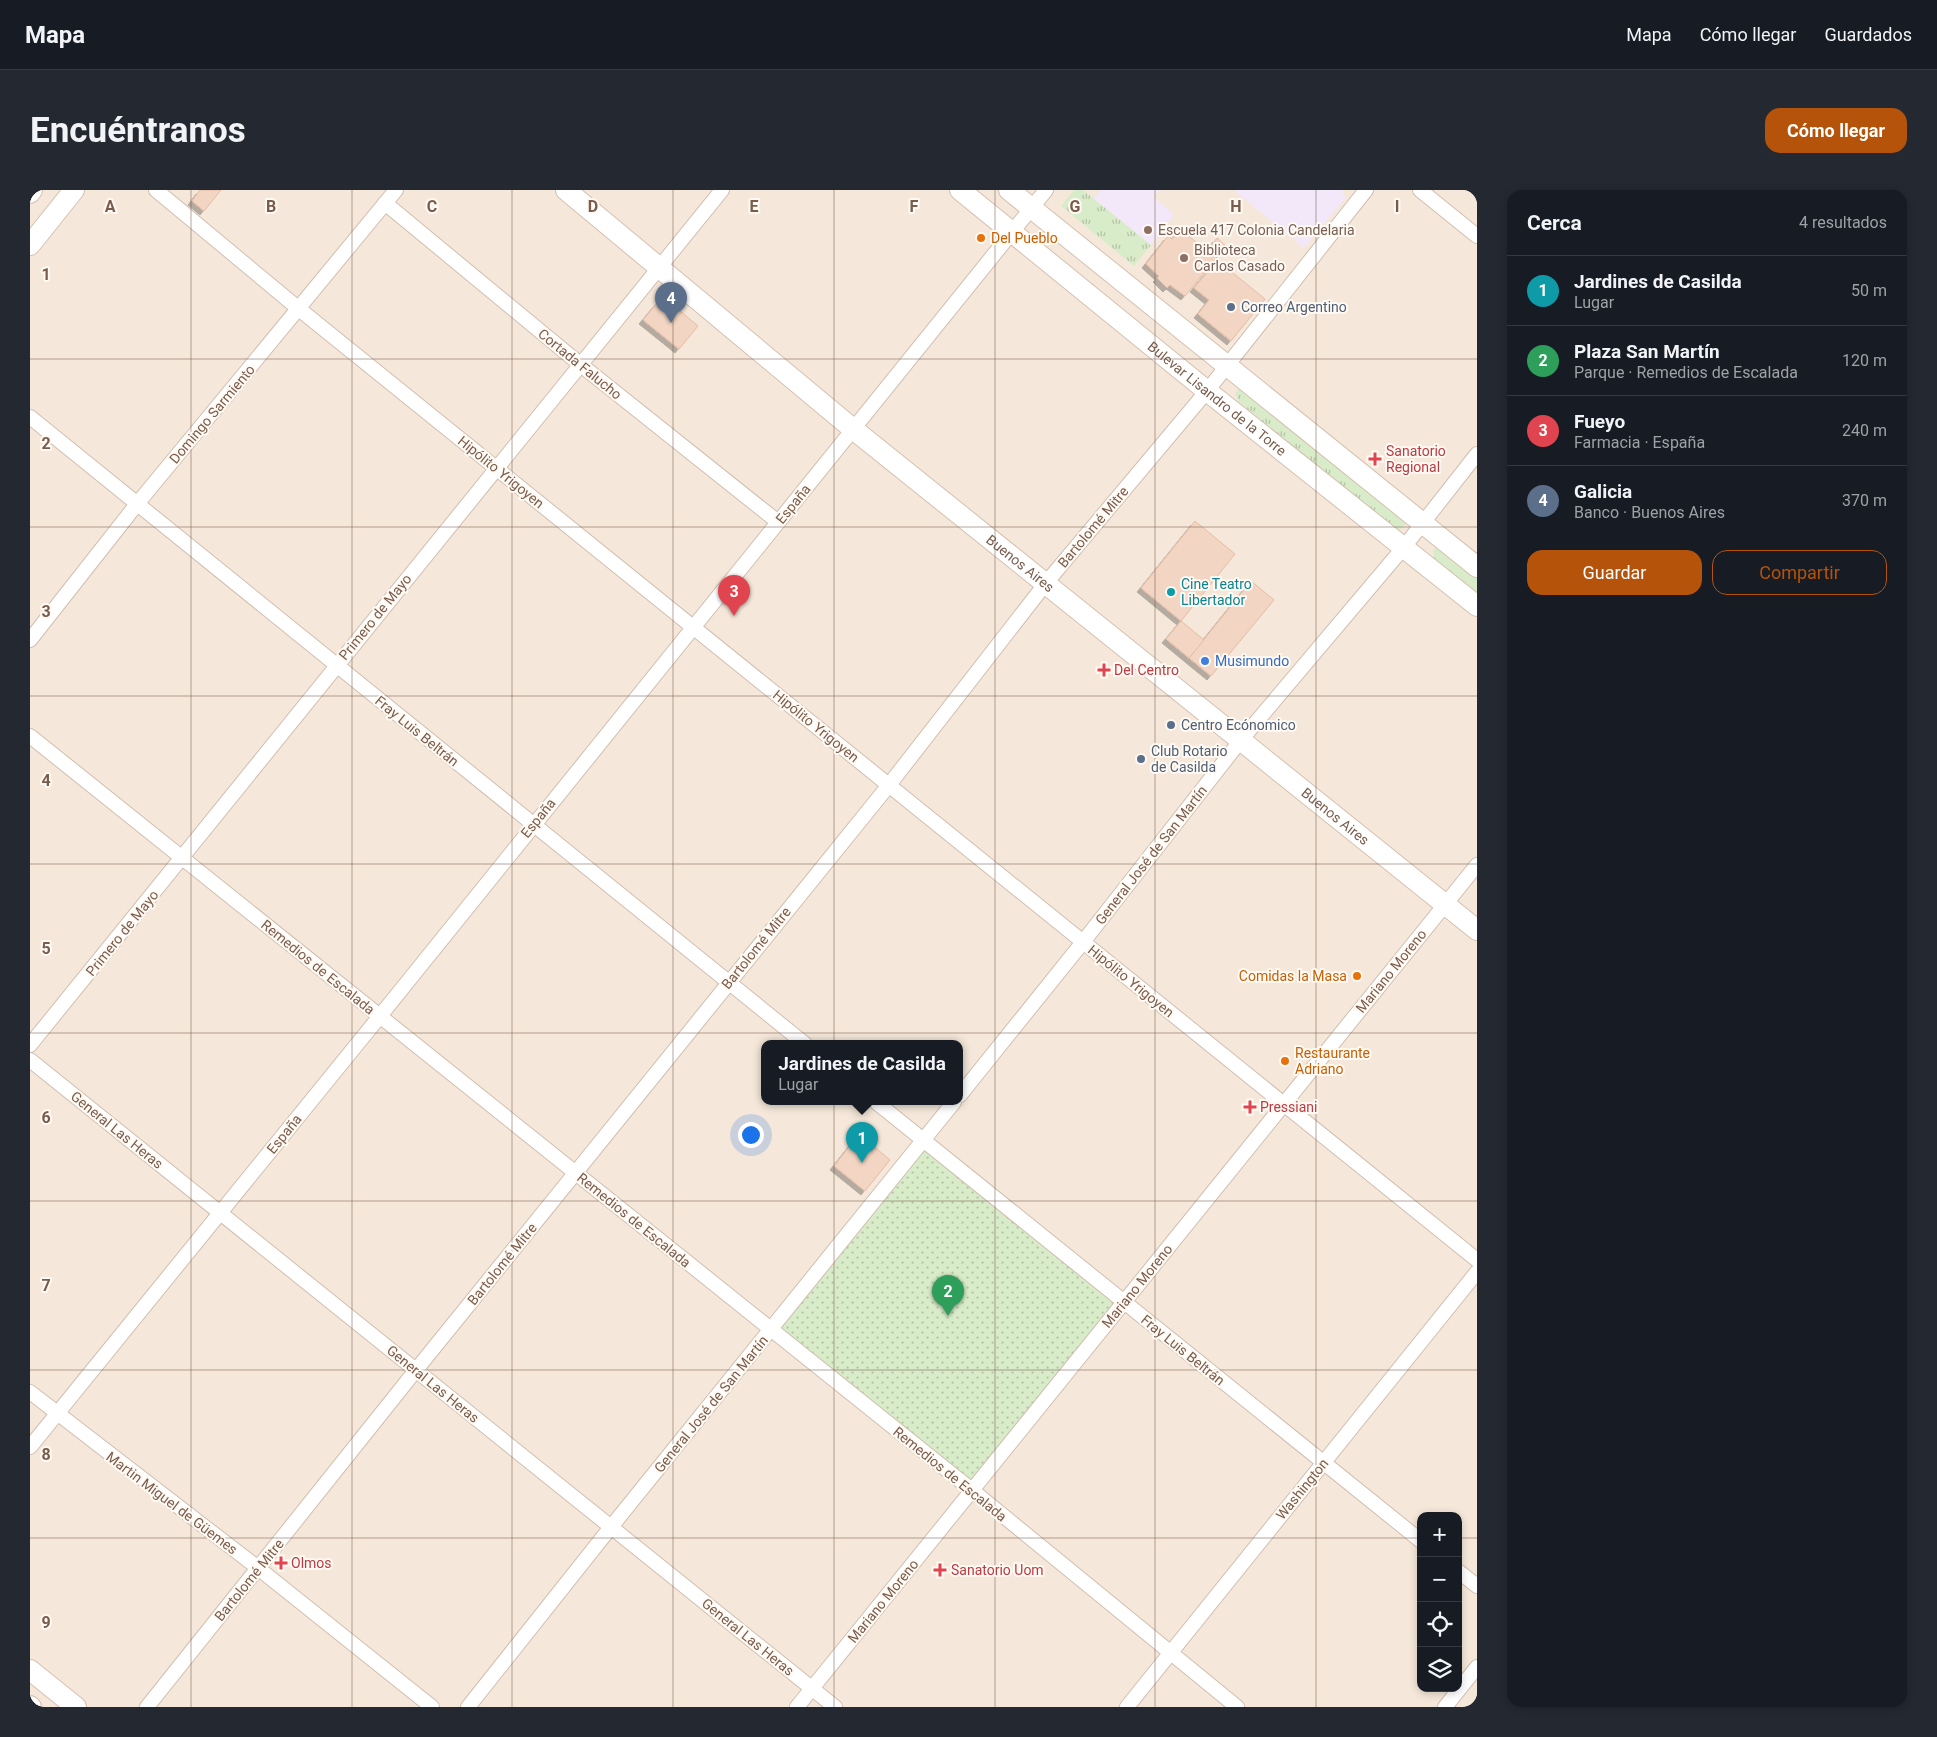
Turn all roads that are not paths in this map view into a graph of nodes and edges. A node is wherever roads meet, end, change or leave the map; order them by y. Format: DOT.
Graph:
graph roads {
  1 [pos="74,190"];
  2 [pos="156,190"];
  3 [pos="396,190"];
  4 [pos="566,190"];
  5 [pos="722,190"];
  6 [pos="960,190"];
  7 [pos="1010,190"];
  8 [pos="1046,190"];
  9 [pos="1366,190"];
  10 [pos="1420,190"];
  11 [pos="385,203"];
  12 [pos="1032,208"];
  13 [pos="1012,233"];
  14 [pos="1477,236"];
  15 [pos="30,245"];
  16 [pos="659,268"];
  17 [pos="299,309"];
  18 [pos="581,365"];
  19 [pos="1227,366"];
  20 [pos="1207,391"];
  21 [pos="30,417"];
  22 [pos="853,429"];
  23 [pos="1477,454"];
  24 [pos="496,467"];
  25 [pos="137,504"];
  26 [pos="778,522"];
  27 [pos="1422,523"];
  28 [pos="1404,547"];
  29 [pos="1477,567"];
  30 [pos="1046,583"];
  31 [pos="1477,606"];
  32 [pos="693,627"];
  33 [pos="30,640"];
  34 [pos="336,665"];
  35 [pos="30,736"];
  36 [pos="1241,740"];
  37 [pos="889,785"];
  38 [pos="533,824"];
  39 [pos="182,858"];
  40 [pos="1477,865"];
  41 [pos="1445,904"];
  42 [pos="1477,930"];
  43 [pos="1083,942"];
  44 [pos="728,982"];
  45 [pos="380,1016"];
  46 [pos="800,1040"];
  47 [pos="30,1045"];
  48 [pos="30,1060"];
  49 [pos="963,1091"];
  50 [pos="1284,1104"];
  51 [pos="880,1105"];
  52 [pos="952,1105"];
  53 [pos="924,1140"];
  54 [pos="576,1174"];
  55 [pos="220,1213"];
  56 [pos="1477,1260"];
  57 [pos="1477,1272"];
  58 [pos="1124,1302"];
  59 [pos="771,1330"];
  60 [pos="416,1370"];
  61 [pos="30,1392"];
  62 [pos="56,1413"];
  63 [pos="30,1447"];
  64 [pos="1323,1463"];
  65 [pos="973,1491"];
  66 [pos="611,1527"];
  67 [pos="1417,1538"];
  68 [pos="258,1568"];
  69 [pos="1462,1574"];
  70 [pos="1477,1586"];
  71 [pos="1171,1653"];
  72 [pos="1477,1667"];
  73 [pos="30,1670"];
  74 [pos="812,1688"];
  75 [pos="76,1707"];
  76 [pos="147,1707"];
  77 [pos="432,1707"];
  78 [pos="468,1707"];
  79 [pos="797,1707"];
  80 [pos="835,1707"];
  81 [pos="1127,1707"];
  82 [pos="1237,1707"];
  83 [pos="1446,1707"];
  1 -- 15 [label="main road"];
  2 -- 17 [label="street, Hipólito Yrigoyen"];
  3 -- 11 [label="street, Domingo Sarmiento"];
  4 -- 16 [label="main road, Buenos Aires"];
  5 -- 16 [label="street, Primero de Mayo"];
  6 -- 13 [label="main road, Bulevar Lisandro de la Torre"];
  7 -- 12 [label="main road"];
  8 -- 12 [label="street, España"];
  9 -- 19 [label="street, Bartolomé Mitre"];
  10 -- 14 [label="street"];
  11 -- 17 [label="street, Domingo Sarmiento"];
  11 -- 18 [label="street, Cortada Falucho"];
  12 -- 13 [label="street, España"];
  12 -- 19 [label="main road"];
  13 -- 20 [label="main road, Bulevar Lisandro de la Torre"];
  13 -- 22 [label="street, España"];
  16 -- 18 [label="street, Primero de Mayo"];
  16 -- 22 [label="main road, Buenos Aires"];
  17 -- 24 [label="street, Hipólito Yrigoyen"];
  17 -- 25 [label="street, Domingo Sarmiento"];
  18 -- 24 [label="street, Primero de Mayo"];
  18 -- 26 [label="street, Cortada Falucho"];
  19 -- 20 [label="street, Bartolomé Mitre"];
  19 -- 27 [label="main road"];
  20 -- 28 [label="main road, Bulevar Lisandro de la Torre"];
  20 -- 30 [label="street, Bartolomé Mitre"];
  21 -- 25 [label="street, Fray Luis Beltrán"];
  22 -- 26 [label="street, España"];
  22 -- 30 [label="main road, Buenos Aires"];
  23 -- 27 [label="street, General José de San Martín"];
  24 -- 32 [label="street, Hipólito Yrigoyen"];
  24 -- 34 [label="street, Primero de Mayo"];
  25 -- 33 [label="street, Domingo Sarmiento"];
  25 -- 34 [label="street, Fray Luis Beltrán"];
  26 -- 32 [label="street, España"];
  27 -- 28 [label="street, General José de San Martín"];
  27 -- 29 [label="main road"];
  28 -- 31 [label="main road, Bulevar Lisandro de la Torre"];
  28 -- 36 [label="street, General José de San Martín"];
  30 -- 36 [label="main road, Buenos Aires"];
  30 -- 37 [label="street, Bartolomé Mitre"];
  32 -- 37 [label="street, Hipólito Yrigoyen"];
  32 -- 38 [label="street, España"];
  34 -- 38 [label="street, Fray Luis Beltrán"];
  34 -- 39 [label="street, Primero de Mayo"];
  35 -- 39 [label="street, Remedios de Escalada"];
  36 -- 41 [label="main road, Buenos Aires"];
  36 -- 43 [label="street, General José de San Martín"];
  37 -- 43 [label="street, Hipólito Yrigoyen"];
  37 -- 44 [label="street, Bartolomé Mitre"];
  38 -- 44 [label="street, Fray Luis Beltrán"];
  38 -- 45 [label="street, España"];
  39 -- 45 [label="street, Remedios de Escalada"];
  39 -- 47 [label="street, Primero de Mayo"];
  40 -- 41 [label="street, Mariano Moreno"];
  41 -- 42 [label="main road, Buenos Aires"];
  41 -- 50 [label="street, Mariano Moreno"];
  43 -- 49 [label="street, General José de San Martín"];
  43 -- 50 [label="street, Hipólito Yrigoyen"];
  44 -- 46 [label="street, Fray Luis Beltrán"];
  44 -- 54 [label="street, Bartolomé Mitre"];
  45 -- 54 [label="street, Remedios de Escalada"];
  45 -- 55 [label="street, España"];
  48 -- 55 [label="street, General Las Heras"];
  50 -- 56 [label="street, Hipólito Yrigoyen"];
  50 -- 58 [label="street, Mariano Moreno"];
  51 -- 53 [label="street, Fray Luis Beltrán"];
  52 -- 53 [label="street, General José de San Martín"];
  53 -- 58 [label="street, Fray Luis Beltrán"];
  53 -- 59 [label="street, General José de San Martín"];
  54 -- 59 [label="street, Remedios de Escalada"];
  54 -- 60 [label="street, Bartolomé Mitre"];
  55 -- 60 [label="street, General Las Heras"];
  55 -- 62 [label="street, España"];
  57 -- 64 [label="street, Washington"];
  58 -- 64 [label="street, Fray Luis Beltrán"];
  58 -- 65 [label="street, Mariano Moreno"];
  59 -- 65 [label="street, Remedios de Escalada"];
  59 -- 66 [label="street, General José de San Martín"];
  60 -- 66 [label="street, General Las Heras"];
  60 -- 68 [label="street, Bartolomé Mitre"];
  61 -- 62 [label="street, Martin Miguel de Güemes"];
  62 -- 63 [label="street, España"];
  62 -- 68 [label="street, Martin Miguel de Güemes"];
  64 -- 67 [label="street, Fray Luis Beltrán"];
  64 -- 71 [label="street, Washington"];
  65 -- 71 [label="street, Remedios de Escalada"];
  65 -- 74 [label="street, Mariano Moreno"];
  66 -- 74 [label="street, General Las Heras"];
  66 -- 78 [label="street, General José de San Martín"];
  68 -- 76 [label="street, Bartolomé Mitre"];
  68 -- 77 [label="street, Martin Miguel de Güemes"];
  69 -- 70 [label="street"];
  71 -- 81 [label="street, Washington"];
  71 -- 82 [label="street, Remedios de Escalada"];
  72 -- 83 [label="street"];
  73 -- 75 [label="main road"];
  74 -- 79 [label="street, Mariano Moreno"];
  74 -- 80 [label="street, General Las Heras"];
}
